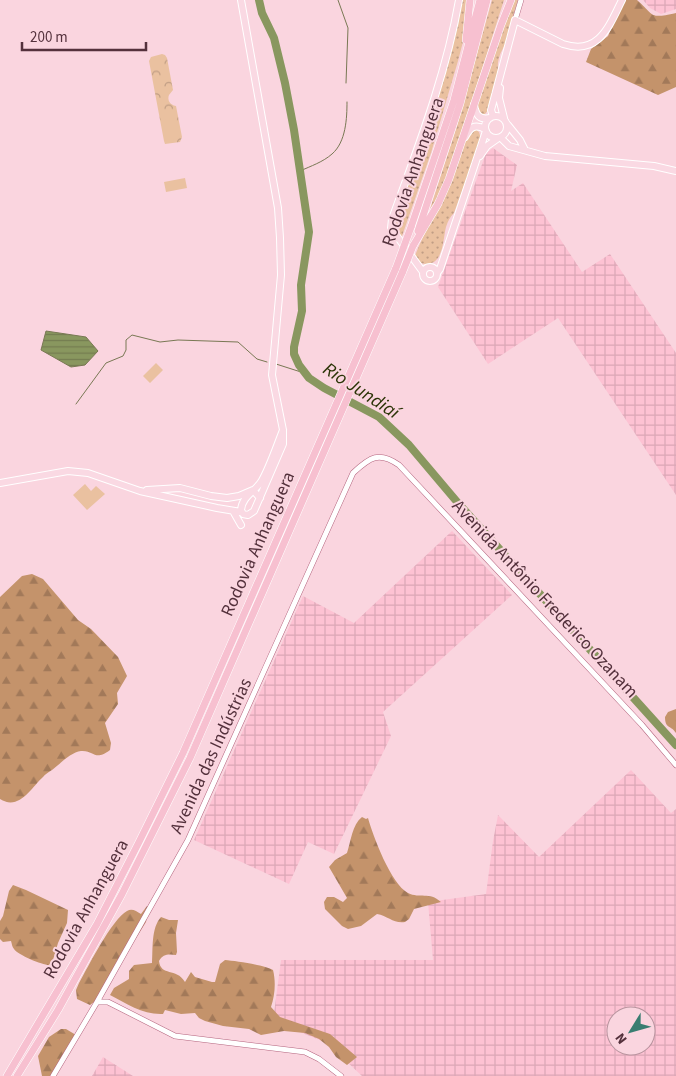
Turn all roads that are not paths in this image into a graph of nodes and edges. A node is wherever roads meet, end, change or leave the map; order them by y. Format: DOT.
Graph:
graph roads {
  1 [pos="241,0"];
  2 [pos="459,0"];
  3 [pos="470,0"];
  4 [pos="480,0"];
  5 [pos="487,0"];
  6 [pos="509,0"];
  7 [pos="521,0"];
  8 [pos="622,0"];
  9 [pos="515,20"];
  10 [pos="459,82"];
  11 [pos="499,84"];
  12 [pos="474,105"];
  13 [pos="492,117"];
  14 [pos="504,118"];
  15 [pos="508,125"];
  16 [pos="485,130"];
  17 [pos="499,138"];
  18 [pos="461,145"];
  19 [pos="525,150"];
  20 [pos="478,158"];
  21 [pos="676,171"];
  22 [pos="413,246"];
  23 [pos="444,255"];
  24 [pos="427,269"];
  25 [pos="399,270"];
  26 [pos="437,273"];
  27 [pos="389,458"];
  28 [pos="270,469"];
  29 [pos="0,483"];
  30 [pos="180,488"];
  31 [pos="253,490"];
  32 [pos="140,491"];
  33 [pos="260,498"];
  34 [pos="176,499"];
  35 [pos="234,511"];
  36 [pos="241,512"];
  37 [pos="241,525"];
  38 [pos="676,765"];
  39 [pos="97,1002"];
  40 [pos="7,1076"];
  41 [pos="17,1076"];
  42 [pos="53,1076"];
  43 [pos="342,1076"];
  1 -- 28 [label="main road"];
  2 -- 24 [label="main road"];
  3 -- 10 [label="highway"];
  4 -- 10 [label="highway, Rodovia Anhanguera"];
  5 -- 22 [label="highway, Rodovia Anhanguera"];
  6 -- 12 [label="highway"];
  7 -- 9 [label="street"];
  8 -- 9 [label="main road"];
  9 -- 11 [label="main road"];
  10 -- 25 [label="highway, Rodovia Anhanguera, bridge"];
  11 -- 13 [label="main road"];
  11 -- 14 [label="main road"];
  12 -- 13 [label="main road"];
  12 -- 18 [label="highway"];
  13 -- 14 [label="main road"];
  13 -- 16 [label="main road"];
  14 -- 15 [label="main road"];
  15 -- 17 [label="main road"];
  15 -- 19 [label="main road"];
  16 -- 17 [label="main road"];
  16 -- 18 [label="main road"];
  16 -- 20 [label="main road"];
  17 -- 19 [label="main road"];
  17 -- 20 [label="main road"];
  18 -- 22 [label="highway"];
  19 -- 21 [label="main road"];
  20 -- 23 [label="main road"];
  22 -- 25 [label="highway, Rodovia Anhanguera, bridge"];
  23 -- 24 [label="main road"];
  23 -- 26 [label="main road"];
  24 -- 26 [label="main road"];
  24 -- 26 [label="main road"];
  25 -- 40 [label="highway, Rodovia Anhanguera"];
  25 -- 41 [label="highway, Rodovia Anhanguera"];
  27 -- 38 [label="street, Avenida Antônio Frederico Ozanam"];
  27 -- 39 [label="street, Avenida das Indústrias"];
  28 -- 31 [label="main road"];
  28 -- 33 [label="main road"];
  29 -- 32 [label="main road"];
  30 -- 31 [label="main road"];
  30 -- 32 [label="main road"];
  30 -- 34 [label="main road"];
  31 -- 33 [label="main road"];
  31 -- 36 [label="main road"];
  32 -- 34 [label="main road"];
  33 -- 36 [label="main road"];
  34 -- 35 [label="main road"];
  35 -- 36 [label="main road"];
  35 -- 37 [label="main road"];
  39 -- 42 [label="street, Avenida das Indústrias"];
  39 -- 43 [label="street"];
}
